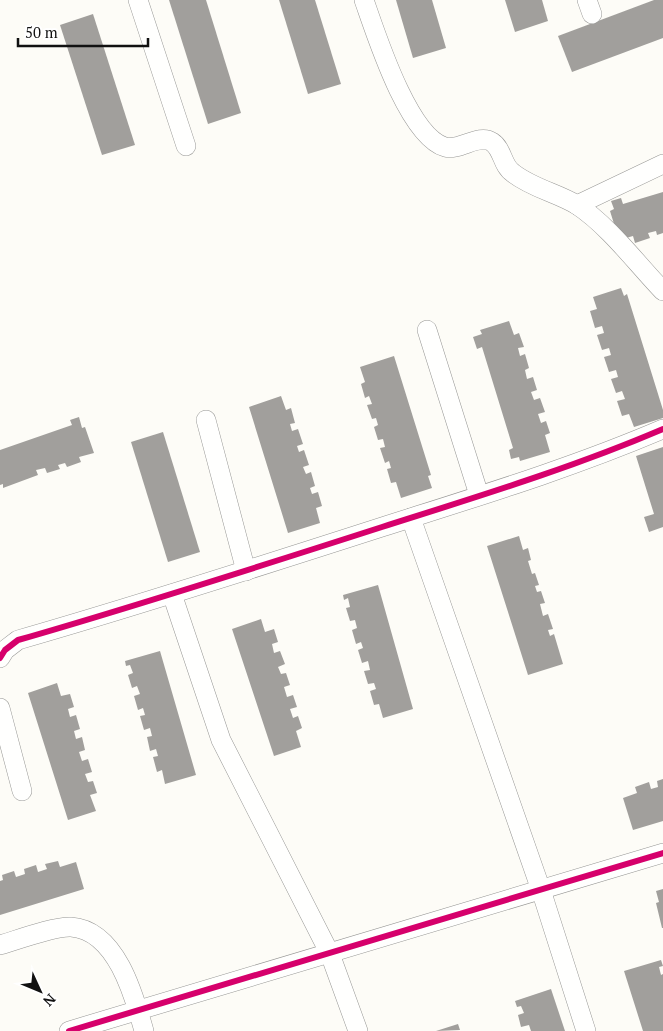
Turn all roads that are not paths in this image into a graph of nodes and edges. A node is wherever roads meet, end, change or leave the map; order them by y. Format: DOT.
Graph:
graph roads {
  1 [pos="138,0"];
  2 [pos="364,0"];
  3 [pos="186,146"];
  4 [pos="663,164"];
  5 [pos="577,205"];
  6 [pos="663,291"];
  7 [pos="427,330"];
  8 [pos="206,420"];
  9 [pos="663,428"];
  10 [pos="479,495"];
  11 [pos="411,518"];
  12 [pos="246,571"];
  13 [pos="172,594"];
  14 [pos="0,658"];
  15 [pos="0,708"];
  16 [pos="22,791"];
  17 [pos="663,853"];
  18 [pos="541,890"];
  19 [pos="0,945"];
  20 [pos="330,954"];
  21 [pos="139,1012"];
  22 [pos="69,1031"];
  23 [pos="144,1031"];
  24 [pos="358,1031"];
  25 [pos="586,1031"];
  1 -- 3 [label="street"];
  2 -- 5 [label="street"];
  4 -- 5 [label="street"];
  5 -- 6 [label="street"];
  7 -- 10 [label="street"];
  8 -- 12 [label="street"];
  9 -- 10 [label="street"];
  10 -- 11 [label="street"];
  11 -- 12 [label="street"];
  11 -- 18 [label="street"];
  12 -- 13 [label="street"];
  13 -- 14 [label="street"];
  13 -- 20 [label="street"];
  15 -- 16 [label="street"];
  17 -- 18 [label="street"];
  18 -- 20 [label="street"];
  18 -- 25 [label="street"];
  19 -- 21 [label="street"];
  20 -- 21 [label="street"];
  20 -- 24 [label="street"];
  21 -- 22 [label="street"];
  21 -- 23 [label="street"];
}
